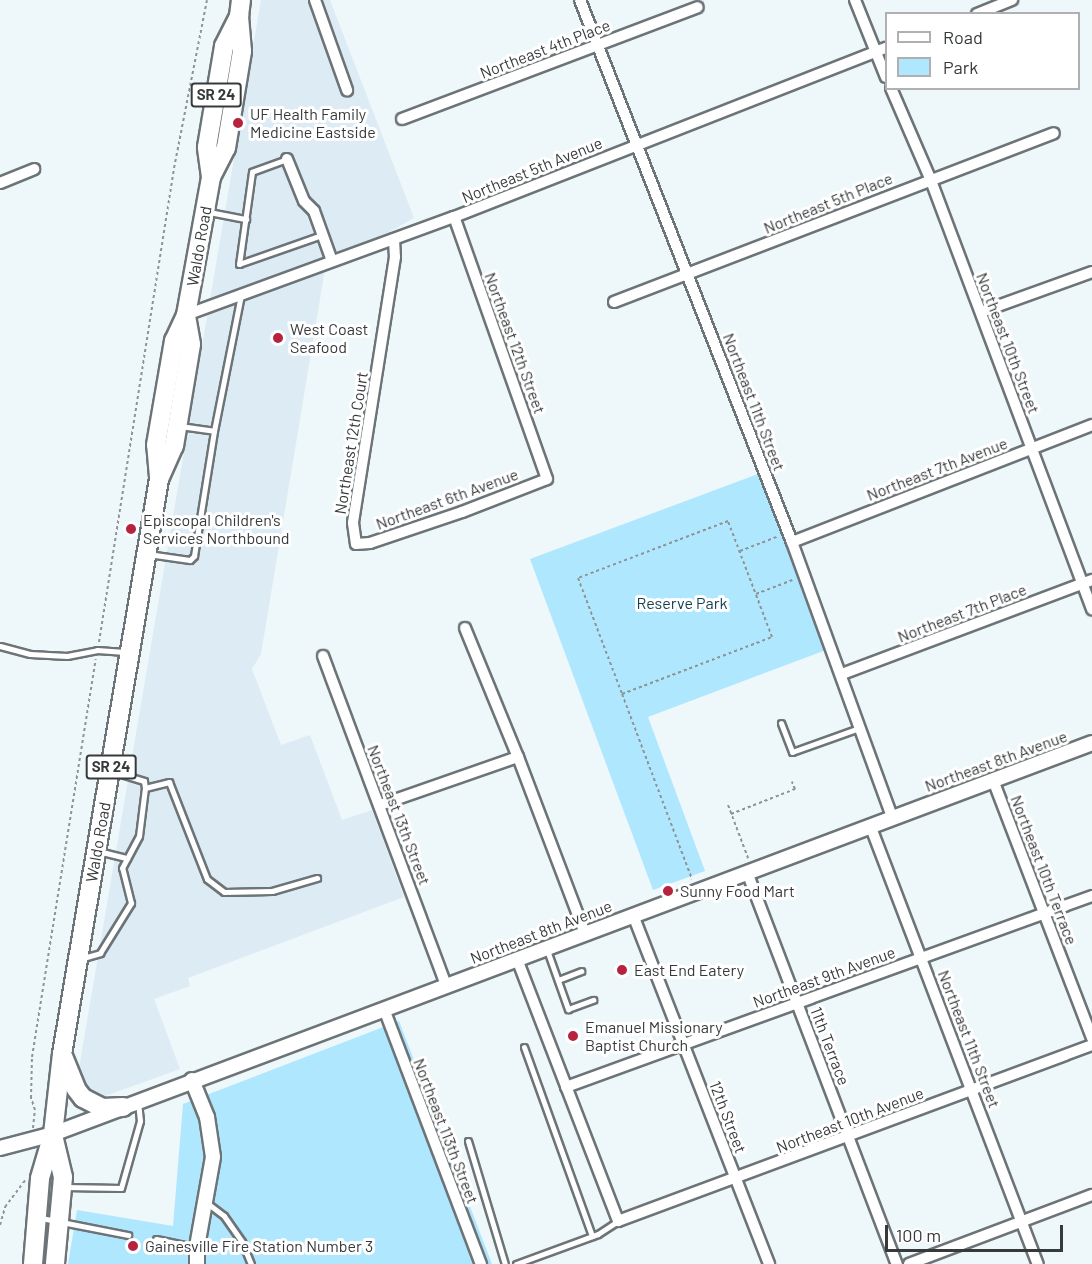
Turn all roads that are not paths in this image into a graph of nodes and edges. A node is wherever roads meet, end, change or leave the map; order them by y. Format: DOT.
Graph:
graph roads {
  1 [pos="315,0"];
  2 [pos="580,0"];
  3 [pos="855,0"];
  4 [pos="1012,0"];
  5 [pos="699,4"];
  6 [pos="240,8"];
  7 [pos="982,12"];
  8 [pos="598,44"];
  9 [pos="881,50"];
  10 [pos="885,72"];
  11 [pos="347,90"];
  12 [pos="892,90"];
  13 [pos="402,119"];
  14 [pos="1054,132"];
  15 [pos="637,144"];
  16 [pos="287,159"];
  17 [pos="33,169"];
  18 [pos="930,178"];
  19 [pos="0,183"];
  20 [pos="205,211"];
  21 [pos="454,217"];
  22 [pos="246,219"];
  23 [pos="322,235"];
  24 [pos="394,239"];
  25 [pos="332,261"];
  26 [pos="1092,272"];
  27 [pos="688,274"];
  28 [pos="241,295"];
  29 [pos="614,302"];
  30 [pos="981,312"];
  31 [pos="186,315"];
  32 [pos="1092,425"];
  33 [pos="177,426"];
  34 [pos="214,431"];
  35 [pos="1032,448"];
  36 [pos="159,479"];
  37 [pos="547,479"];
  38 [pos="792,542"];
  39 [pos="356,544"];
  40 [pos="147,554"];
  41 [pos="1087,581"];
  42 [pos="1092,610"];
  43 [pos="465,628"];
  44 [pos="0,646"];
  45 [pos="130,652"];
  46 [pos="323,656"];
  47 [pos="842,674"];
  48 [pos="781,723"];
  49 [pos="860,727"];
  50 [pos="1092,743"];
  51 [pos="518,757"];
  52 [pos="110,771"];
  53 [pos="993,780"];
  54 [pos="145,788"];
  55 [pos="380,805"];
  56 [pos="892,817"];
  57 [pos="870,825"];
  58 [pos="97,850"];
  59 [pos="127,858"];
  60 [pos="747,865"];
  61 [pos="316,878"];
  62 [pos="1092,896"];
  63 [pos="1045,913"];
  64 [pos="633,915"];
  65 [pos="585,933"];
  66 [pos="546,948"];
  67 [pos="517,958"];
  68 [pos="921,958"];
  69 [pos="78,959"];
  70 [pos="581,971"];
  71 [pos="558,980"];
  72 [pos="447,985"];
  73 [pos="593,1000"];
  74 [pos="797,1003"];
  75 [pos="384,1009"];
  76 [pos="1092,1038"];
  77 [pos="684,1045"];
  78 [pos="1092,1045"];
  79 [pos="524,1047"];
  80 [pos="62,1054"];
  81 [pos="192,1080"];
  82 [pos="566,1087"];
  83 [pos="972,1089"];
  84 [pos="130,1104"];
  85 [pos="53,1134"];
  86 [pos="849,1137"];
  87 [pos="468,1141"];
  88 [pos="0,1148"];
  89 [pos="736,1179"];
  90 [pos="62,1186"];
  91 [pos="1092,1195"];
  92 [pos="206,1202"];
  93 [pos="38,1217"];
  94 [pos="59,1220"];
  95 [pos="618,1221"];
  96 [pos="1022,1221"];
  97 [pos="128,1235"];
  98 [pos="592,1236"];
  99 [pos="156,1239"];
  100 [pos="198,1247"];
  101 [pos="33,1264"];
  102 [pos="55,1264"];
  103 [pos="197,1264"];
  104 [pos="251,1264"];
  105 [pos="481,1264"];
  106 [pos="505,1264"];
  107 [pos="516,1264"];
  108 [pos="769,1264"];
  109 [pos="897,1264"];
  110 [pos="909,1264"];
  111 [pos="1038,1264"];
  1 -- 11 [label="street"];
  2 -- 8 [label="street, Northeast 11th Street"];
  3 -- 9 [label="street"];
  4 -- 7 [label="street"];
  5 -- 8 [label="street, Northeast 4th Place"];
  6 -- 20 [label="highway, Waldo Road / SR 24"];
  8 -- 13 [label="street, Northeast 4th Place"];
  8 -- 15 [label="street, Northeast 11th Street"];
  9 -- 10 [label="street"];
  9 -- 15 [label="street, Northeast 5th Avenue"];
  12 -- 18 [label="street, Northeast 10th Street"];
  14 -- 18 [label="street, Northeast 5th Place"];
  15 -- 21 [label="street, Northeast 5th Avenue"];
  15 -- 27 [label="street, Northeast 11th Street"];
  16 -- 22 [label="lane"];
  16 -- 23 [label="street"];
  17 -- 19 [label="street"];
  18 -- 27 [label="street, Northeast 5th Place"];
  18 -- 30 [label="street, Northeast 10th Street"];
  20 -- 22 [label="lane"];
  20 -- 31 [label="highway, Waldo Road / SR 24"];
  21 -- 24 [label="street, Northeast 5th Avenue"];
  21 -- 37 [label="street, Northeast 12th Street"];
  22 -- 23 [label="lane"];
  23 -- 25 [label="street"];
  24 -- 25 [label="street, Northeast 5th Avenue"];
  24 -- 39 [label="street, Northeast 12th Court"];
  25 -- 28 [label="street, Northeast 5th Avenue"];
  26 -- 30 [label="street"];
  27 -- 29 [label="street, Northeast 5th Place"];
  27 -- 38 [label="street, Northeast 11th Street"];
  28 -- 31 [label="street, Northeast 5th Avenue"];
  28 -- 34 [label="lane"];
  30 -- 35 [label="street, Northeast 10th Street"];
  31 -- 33 [label="highway, Waldo Road / SR 24"];
  31 -- 36 [label="highway, Waldo Road / SR 24"];
  32 -- 35 [label="street, Northeast 7th Avenue"];
  33 -- 34 [label="lane"];
  33 -- 36 [label="highway, Waldo Road / SR 24"];
  34 -- 40 [label="lane"];
  35 -- 38 [label="street, Northeast 7th Avenue"];
  35 -- 41 [label="street, Northeast 10th Street"];
  36 -- 40 [label="highway, Waldo Road / SR 24"];
  37 -- 39 [label="street, Northeast 6th Avenue"];
  38 -- 47 [label="street, Northeast 11th Street"];
  40 -- 45 [label="highway, Waldo Road / SR 24"];
  41 -- 42 [label="street, Northeast 10th Street"];
  41 -- 47 [label="street, Northeast 7th Place"];
  43 -- 51 [label="street"];
  44 -- 45 [label="lane"];
  45 -- 52 [label="highway, Waldo Road / SR 24"];
  46 -- 55 [label="street, Northeast 13th Street"];
  47 -- 49 [label="street, Northeast 11th Street"];
  48 -- 49 [label="lane"];
  49 -- 56 [label="street, Northeast 11th Street"];
  50 -- 53 [label="street, Northeast 8th Avenue"];
  51 -- 55 [label="street"];
  51 -- 65 [label="street"];
  52 -- 54 [label="lane"];
  52 -- 58 [label="highway, Waldo Road / SR 24"];
  53 -- 56 [label="street, Northeast 8th Avenue"];
  53 -- 63 [label="street, Northeast 10th Terrace"];
  54 -- 59 [label="lane"];
  54 -- 61 [label="lane"];
  55 -- 72 [label="street, Northeast 13th Street"];
  56 -- 57 [label="street, Northeast 8th Avenue"];
  57 -- 60 [label="street, Northeast 8th Avenue"];
  57 -- 68 [label="street, Northeast 11th Street"];
  58 -- 59 [label="lane"];
  58 -- 69 [label="highway, Waldo Road / SR 24"];
  59 -- 69 [label="lane"];
  60 -- 64 [label="street, Northeast 8th Avenue"];
  60 -- 74 [label="street, 11th Terrace"];
  62 -- 63 [label="street, Northeast 9th Avenue"];
  63 -- 68 [label="street, Northeast 9th Avenue"];
  63 -- 76 [label="street, Northeast 10th Terrace"];
  64 -- 65 [label="street, Northeast 8th Avenue"];
  64 -- 77 [label="street, 12th Street"];
  65 -- 66 [label="street, Northeast 8th Avenue"];
  66 -- 67 [label="street, Northeast 8th Avenue"];
  66 -- 71 [label="lane"];
  67 -- 72 [label="street, Northeast 8th Avenue"];
  67 -- 82 [label="street"];
  68 -- 74 [label="street, Northeast 9th Avenue"];
  68 -- 83 [label="street, Northeast 11th Street"];
  69 -- 80 [label="highway, Waldo Road / SR 24"];
  70 -- 71 [label="lane"];
  71 -- 73 [label="lane"];
  72 -- 75 [label="street, Northeast 8th Avenue"];
  74 -- 77 [label="street, Northeast 9th Avenue"];
  74 -- 86 [label="street, 11th Terrace"];
  75 -- 81 [label="street, Northeast 8th Avenue"];
  75 -- 105 [label="street, Northeast 113th Street"];
  77 -- 82 [label="street, Northeast 9th Avenue"];
  77 -- 89 [label="street, 12th Street"];
  78 -- 83 [label="street, Northeast 10th Avenue"];
  79 -- 98 [label="lane"];
  80 -- 84 [label="highway"];
  80 -- 85 [label="highway, Waldo Road / SR 24"];
  81 -- 84 [label="street, Northeast 8th Avenue"];
  81 -- 92 [label="street"];
  82 -- 95 [label="street"];
  83 -- 86 [label="street, Northeast 10th Avenue"];
  83 -- 96 [label="street, Northeast 11th Street"];
  84 -- 85 [label="street, Northeast 8th Avenue"];
  84 -- 90 [label="lane"];
  85 -- 88 [label="street, Northeast 8th Avenue"];
  85 -- 90 [label="highway, Waldo Road / SR 24"];
  85 -- 93 [label="highway, Waldo Road / SR 24"];
  86 -- 89 [label="street, Northeast 10th Avenue"];
  86 -- 109 [label="street, 11th Terrace"];
  87 -- 106 [label="lane"];
  89 -- 95 [label="street, Northeast 10th Avenue"];
  89 -- 108 [label="street, 12th Street"];
  90 -- 94 [label="highway, Waldo Road / SR 24"];
  91 -- 96 [label="street"];
  92 -- 100 [label="street"];
  92 -- 104 [label="lane"];
  93 -- 94 [label="lane"];
  93 -- 101 [label="highway, Waldo Road / SR 24"];
  94 -- 97 [label="lane"];
  94 -- 102 [label="highway, Waldo Road / SR 24"];
  95 -- 98 [label="lane"];
  96 -- 110 [label="street"];
  96 -- 111 [label="street, Northeast 11th Street"];
  98 -- 107 [label="lane"];
  99 -- 100 [label="lane"];
  100 -- 103 [label="street"];
}
